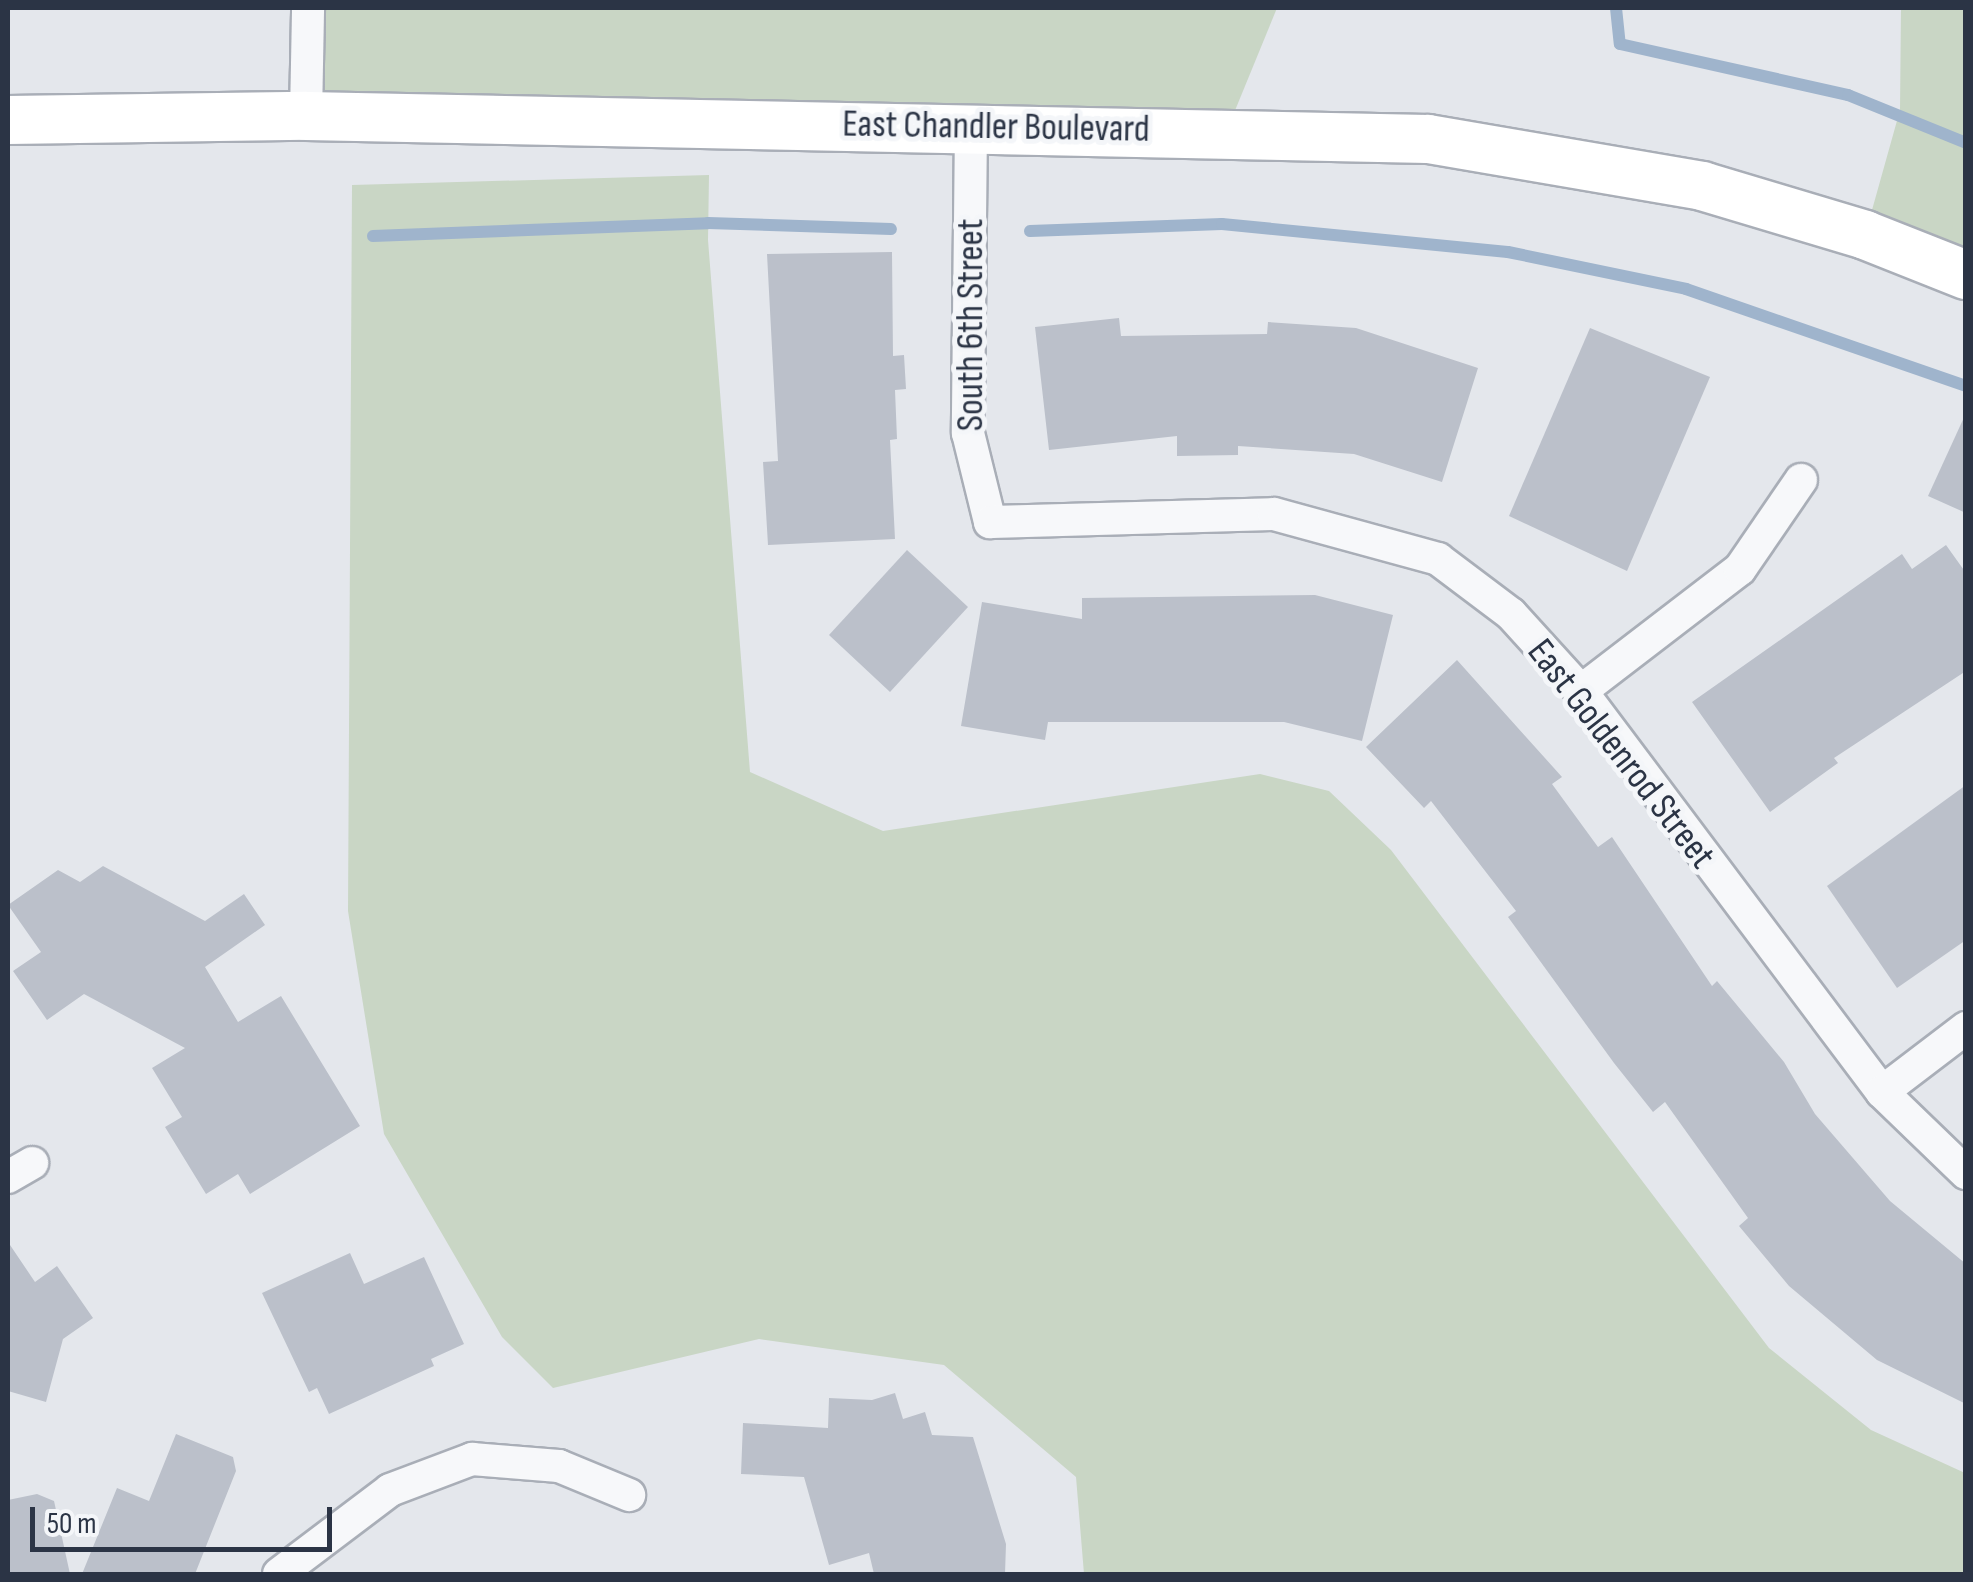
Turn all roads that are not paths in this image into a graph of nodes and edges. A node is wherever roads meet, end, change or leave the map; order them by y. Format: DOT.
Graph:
graph roads {
  1 [pos="308,8"];
  2 [pos="306,116"];
  3 [pos="8,120"];
  4 [pos="971,126"];
  5 [pos="1966,275"];
  6 [pos="1801,480"];
  7 [pos="990,522"];
  8 [pos="1581,691"];
  9 [pos="1966,1028"];
  10 [pos="1882,1092"];
  11 [pos="1966,1173"];
  12 [pos="629,1495"];
  13 [pos="279,1574"];
  1 -- 2 [label="street"];
  2 -- 3 [label="main road, East Chandler Boulevard"];
  2 -- 4 [label="main road, East Chandler Boulevard"];
  4 -- 5 [label="main road, East Chandler Boulevard"];
  4 -- 7 [label="street, South 6th Street"];
  6 -- 8 [label="street"];
  7 -- 8 [label="street, East Goldenrod Street"];
  8 -- 10 [label="street, East Goldenrod Street"];
  9 -- 10 [label="street"];
  10 -- 11 [label="street, East Goldenrod Street"];
  12 -- 13 [label="street"];
}
